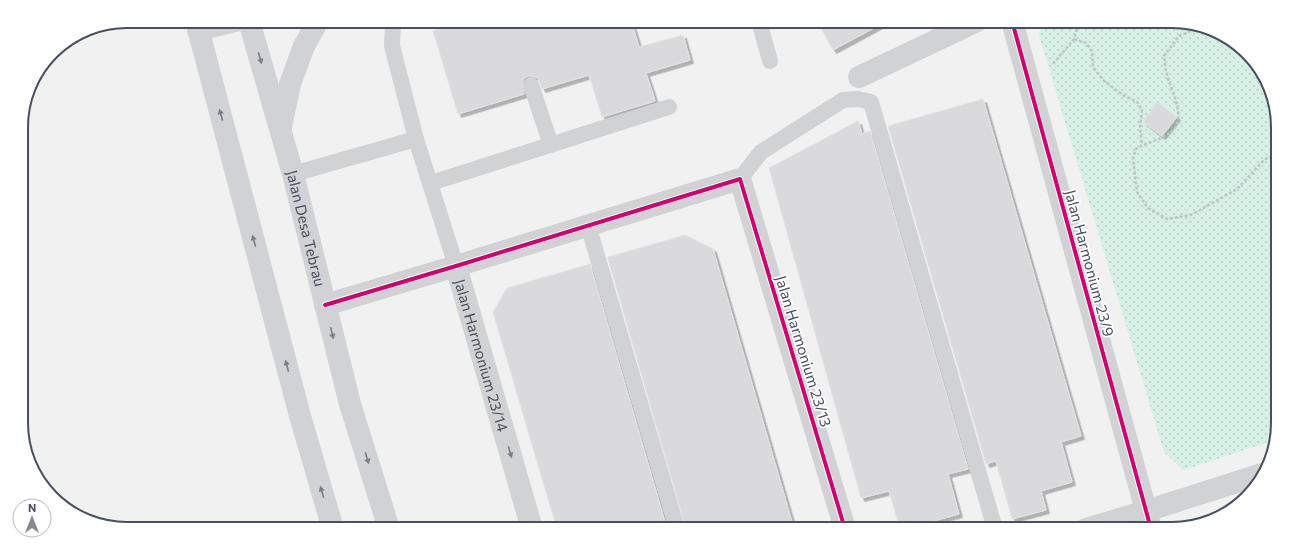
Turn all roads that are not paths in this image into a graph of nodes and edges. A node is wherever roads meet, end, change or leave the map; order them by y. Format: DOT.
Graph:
graph roads {
  1 [pos="198,28"];
  2 [pos="251,28"];
  3 [pos="314,28"];
  4 [pos="394,28"];
  5 [pos="761,28"];
  6 [pos="962,28"];
  7 [pos="1014,28"];
  8 [pos="770,61"];
  9 [pos="859,77"];
  10 [pos="532,85"];
  11 [pos="669,108"];
  12 [pos="280,129"];
  13 [pos="416,139"];
  14 [pos="551,145"];
  15 [pos="293,174"];
  16 [pos="740,179"];
  17 [pos="431,183"];
  18 [pos="588,225"];
  19 [pos="456,266"];
  20 [pos="325,305"];
  21 [pos="1255,477"];
  22 [pos="1148,520"];
  23 [pos="331,522"];
  24 [pos="386,522"];
  25 [pos="530,522"];
  26 [pos="675,522"];
  27 [pos="843,522"];
  28 [pos="992,522"];
  29 [pos="1134,522"];
  23 -- 1 [label="main road, one-way"];
  2 -- 12 [label="main road, Jalan Desa Tebrau, one-way"];
  3 -- 12 [label="main road"];
  4 -- 13 [label="lane, Jalan Harmonium 23/14"];
  5 -- 8 [label="lane"];
  6 -- 9 [label="street"];
  7 -- 22 [label="street, Jalan Harmonium 23/9"];
  10 -- 14 [label="lane"];
  11 -- 14 [label="lane"];
  12 -- 15 [label="main road, Jalan Desa Tebrau"];
  13 -- 15 [label="lane"];
  13 -- 17 [label="lane, Jalan Harmonium 23/14"];
  14 -- 17 [label="lane"];
  15 -- 20 [label="main road, Jalan Desa Tebrau"];
  16 -- 18 [label="street"];
  16 -- 27 [label="street, Jalan Harmonium 23/13"];
  16 -- 28 [label="lane"];
  17 -- 19 [label="lane, Jalan Harmonium 23/14"];
  18 -- 19 [label="street"];
  18 -- 26 [label="lane"];
  19 -- 20 [label="street"];
  19 -- 25 [label="street, Jalan Harmonium 23/14, one-way"];
  20 -- 24 [label="main road, Jalan Desa Tebrau, one-way"];
  21 -- 22 [label="street"];
  22 -- 29 [label="street"];
}
